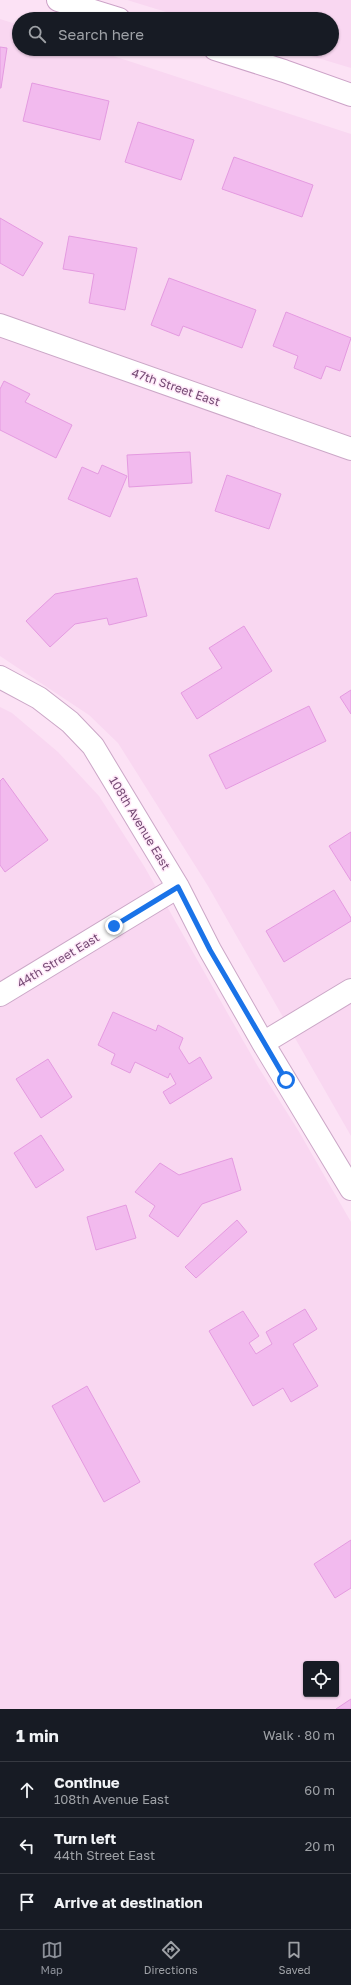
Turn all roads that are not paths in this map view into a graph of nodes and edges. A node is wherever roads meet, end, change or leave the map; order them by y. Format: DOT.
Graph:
graph roads {
  1 [pos="58,0"];
  2 [pos="97,12"];
  3 [pos="236,56"];
  4 [pos="351,95"];
  5 [pos="0,325"];
  6 [pos="351,449"];
  7 [pos="0,677"];
  8 [pos="178,887"];
  9 [pos="351,990"];
  10 [pos="0,996"];
  11 [pos="263,1043"];
  12 [pos="351,1189"];
  1 -- 2 [label="street"];
  3 -- 4 [label="street"];
  5 -- 6 [label="street, 47th Street East"];
  7 -- 8 [label="street, 108th Avenue East"];
  8 -- 10 [label="street, 44th Street East"];
  8 -- 11 [label="street, 108th Avenue East"];
  9 -- 11 [label="street"];
  11 -- 12 [label="street, 108th Avenue East"];
}
